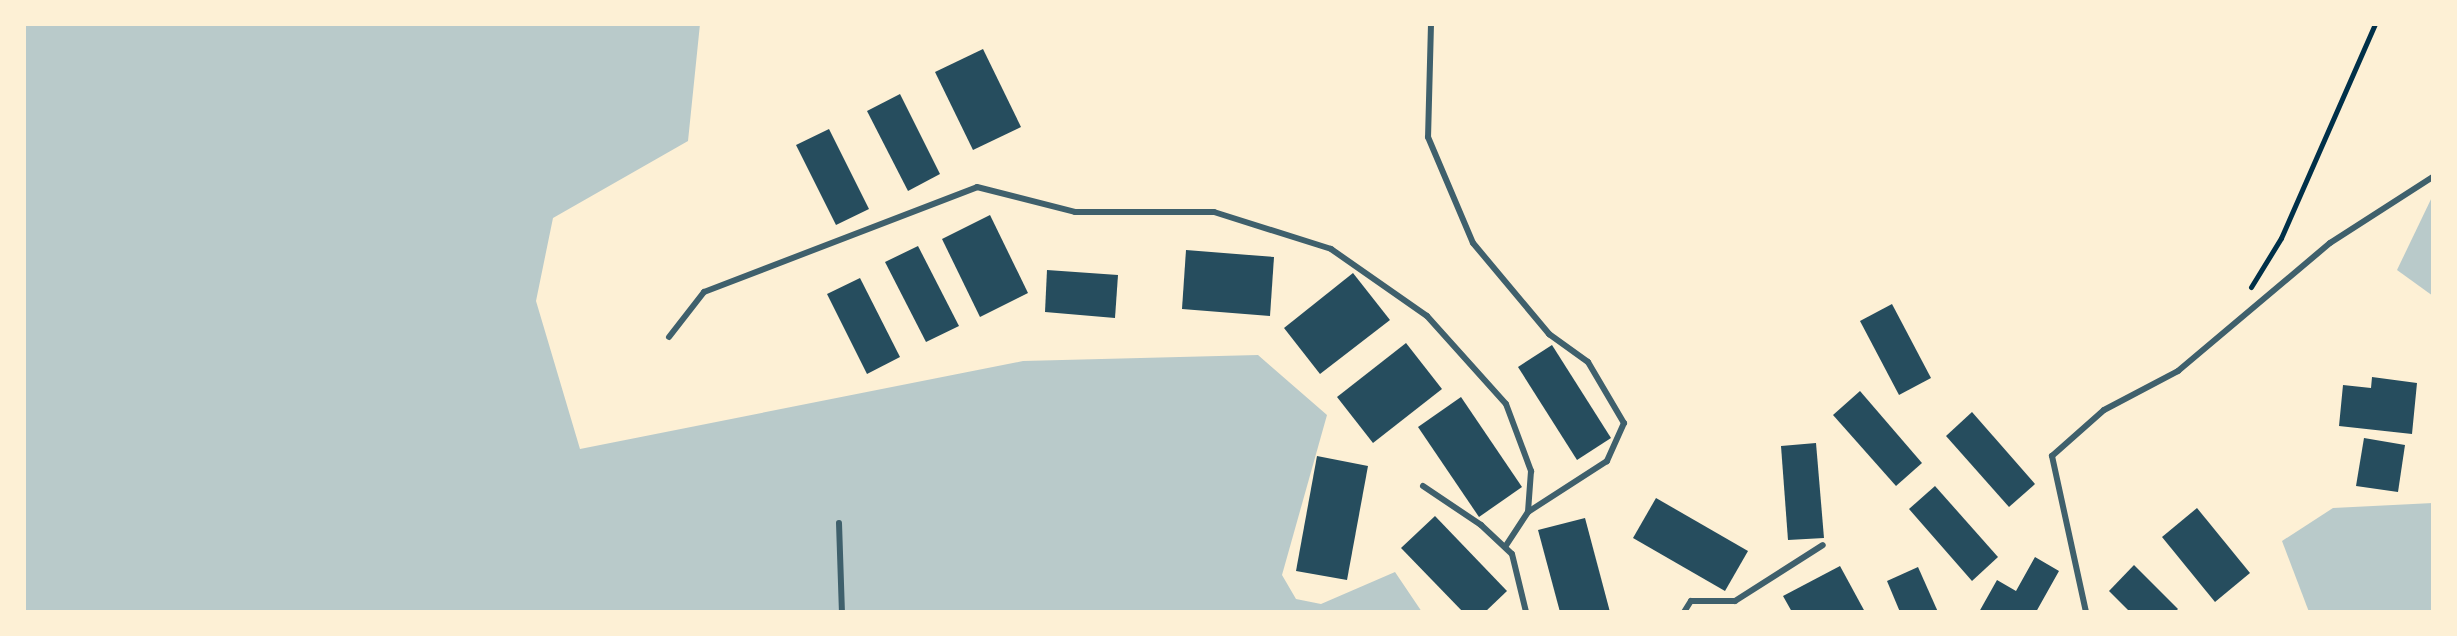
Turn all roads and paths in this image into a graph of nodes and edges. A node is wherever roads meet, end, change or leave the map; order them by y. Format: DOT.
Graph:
graph roads {
  1 [pos="1431,24"];
  2 [pos="2375,24"];
  3 [pos="2433,177"];
  4 [pos="2247,294"];
  5 [pos="669,337"];
  6 [pos="1423,486"];
  7 [pos="1528,512"];
  8 [pos="839,523"];
  9 [pos="1823,545"];
  10 [pos="1505,547"];
  11 [pos="842,612"];
  12 [pos="1526,612"];
  13 [pos="1684,612"];
  14 [pos="2086,612"];
  1 -- 7 [label="lane"];
  2 -- 4 [label="path"];
  3 -- 14 [label="lane"];
  5 -- 7 [label="lane"];
  6 -- 10 [label="lane"];
  7 -- 10 [label="lane"];
  8 -- 11 [label="lane"];
  9 -- 13 [label="lane"];
  10 -- 12 [label="lane"];
}
